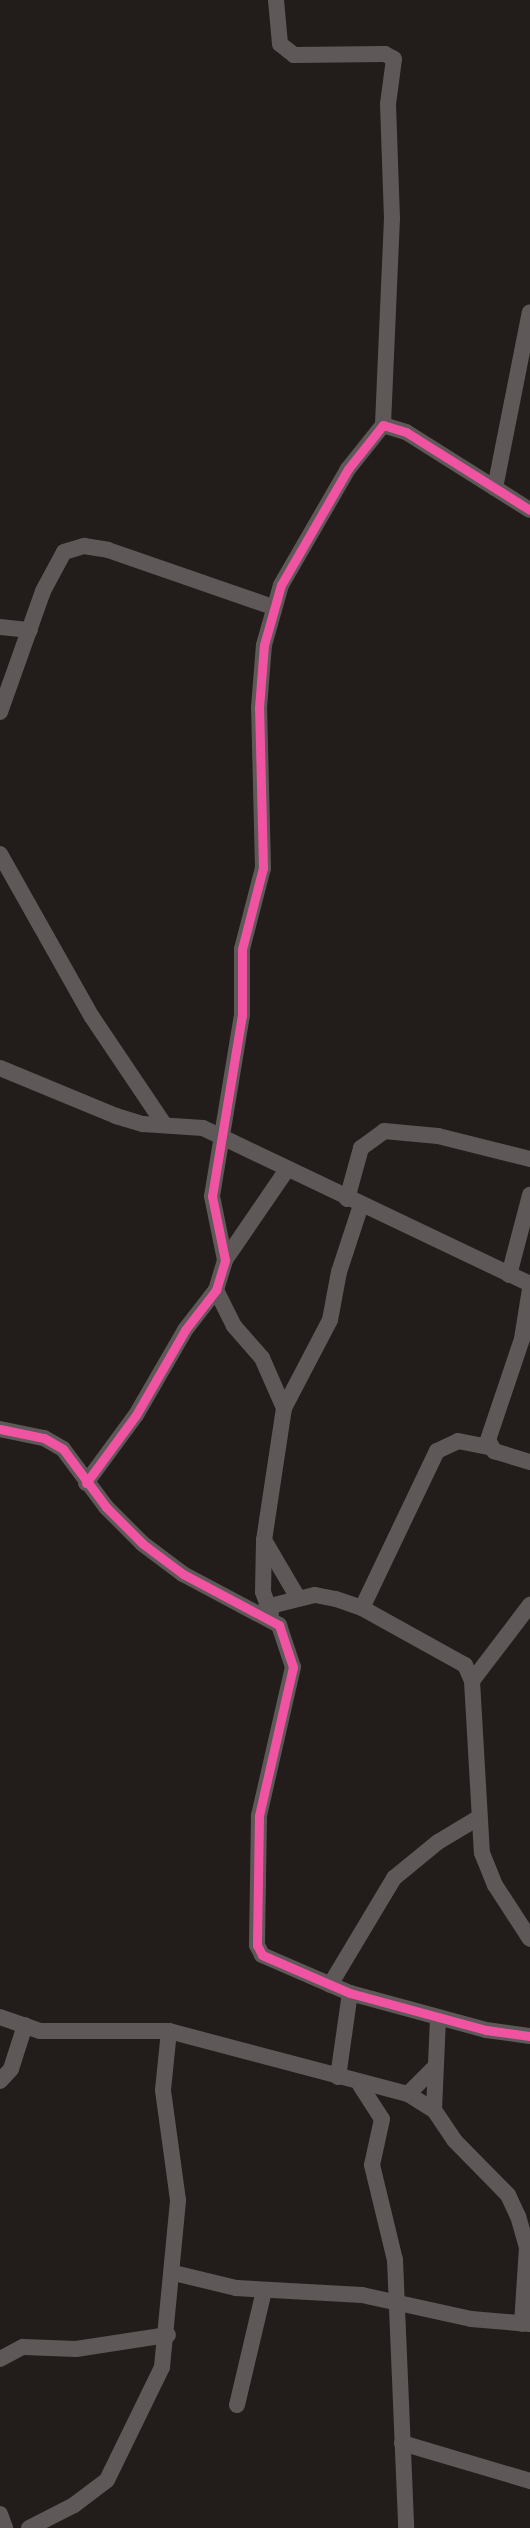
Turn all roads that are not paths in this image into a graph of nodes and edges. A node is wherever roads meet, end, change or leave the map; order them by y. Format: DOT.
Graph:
graph roads {
  1 [pos="276,0"];
  2 [pos="530,312"];
  3 [pos="383,425"];
  4 [pos="495,488"];
  5 [pos="530,510"];
  6 [pos="273,608"];
  7 [pos="0,627"];
  8 [pos="30,630"];
  9 [pos="0,712"];
  10 [pos="0,854"];
  11 [pos="0,1068"];
  12 [pos="164,1124"];
  13 [pos="220,1139"];
  14 [pos="530,1159"];
  15 [pos="286,1171"];
  16 [pos="530,1195"];
  17 [pos="354,1202"];
  18 [pos="225,1260"];
  19 [pos="509,1275"];
  20 [pos="530,1284"];
  21 [pos="530,1289"];
  22 [pos="216,1290"];
  23 [pos="284,1408"];
  24 [pos="0,1429"];
  25 [pos="490,1447"];
  26 [pos="530,1462"];
  27 [pos="86,1483"];
  28 [pos="264,1540"];
  29 [pos="298,1598"];
  30 [pos="530,1605"];
  31 [pos="266,1607"];
  32 [pos="362,1608"];
  33 [pos="279,1625"];
  34 [pos="472,1681"];
  35 [pos="478,1818"];
  36 [pos="530,1939"];
  37 [pos="330,1985"];
  38 [pos="350,1993"];
  39 [pos="438,2017"];
  40 [pos="0,2018"];
  41 [pos="25,2025"];
  42 [pos="169,2031"];
  43 [pos="530,2036"];
  44 [pos="434,2069"];
  45 [pos="338,2077"];
  46 [pos="0,2081"];
  47 [pos="360,2085"];
  48 [pos="408,2094"];
  49 [pos="434,2110"];
  50 [pos="529,2246"];
  51 [pos="174,2273"];
  52 [pos="264,2290"];
  53 [pos="399,2304"];
  54 [pos="526,2324"];
  55 [pos="168,2335"];
  56 [pos="0,2359"];
  57 [pos="237,2405"];
  58 [pos="402,2442"];
  59 [pos="530,2481"];
  60 [pos="0,2514"];
  61 [pos="6,2528"];
  62 [pos="29,2528"];
  63 [pos="406,2528"];
  1 -- 3 [label="street"];
  2 -- 4 [label="street"];
  3 -- 4 [label="street"];
  3 -- 6 [label="street"];
  4 -- 5 [label="street"];
  6 -- 8 [label="street"];
  6 -- 13 [label="street"];
  7 -- 8 [label="street"];
  8 -- 9 [label="street"];
  10 -- 12 [label="street"];
  11 -- 12 [label="street"];
  12 -- 13 [label="street"];
  13 -- 15 [label="street"];
  13 -- 18 [label="street"];
  14 -- 17 [label="street"];
  15 -- 17 [label="street"];
  15 -- 18 [label="street"];
  16 -- 19 [label="street"];
  17 -- 19 [label="street"];
  17 -- 23 [label="street"];
  18 -- 22 [label="street"];
  19 -- 20 [label="street"];
  21 -- 25 [label="street"];
  22 -- 23 [label="street"];
  22 -- 27 [label="street"];
  23 -- 28 [label="street"];
  24 -- 27 [label="street"];
  25 -- 26 [label="street"];
  25 -- 32 [label="street"];
  27 -- 33 [label="street"];
  28 -- 29 [label="street"];
  28 -- 31 [label="street"];
  29 -- 31 [label="street"];
  29 -- 32 [label="street"];
  30 -- 34 [label="street"];
  31 -- 33 [label="street"];
  32 -- 34 [label="street"];
  33 -- 37 [label="street"];
  34 -- 35 [label="street"];
  35 -- 36 [label="street"];
  35 -- 37 [label="street"];
  37 -- 38 [label="street"];
  38 -- 39 [label="street"];
  38 -- 45 [label="street"];
  39 -- 43 [label="street"];
  39 -- 44 [label="street"];
  40 -- 41 [label="street"];
  41 -- 42 [label="street"];
  41 -- 46 [label="street"];
  42 -- 45 [label="street"];
  42 -- 51 [label="street"];
  44 -- 48 [label="street"];
  44 -- 49 [label="street"];
  45 -- 47 [label="street"];
  47 -- 48 [label="street"];
  47 -- 53 [label="street"];
  48 -- 49 [label="street"];
  49 -- 50 [label="street"];
  50 -- 54 [label="street"];
  51 -- 52 [label="street"];
  51 -- 55 [label="street"];
  52 -- 53 [label="street"];
  52 -- 57 [label="street"];
  53 -- 54 [label="street"];
  53 -- 58 [label="street"];
  55 -- 56 [label="street"];
  55 -- 62 [label="street"];
  58 -- 59 [label="street"];
  58 -- 63 [label="street"];
  60 -- 61 [label="street"];
}
